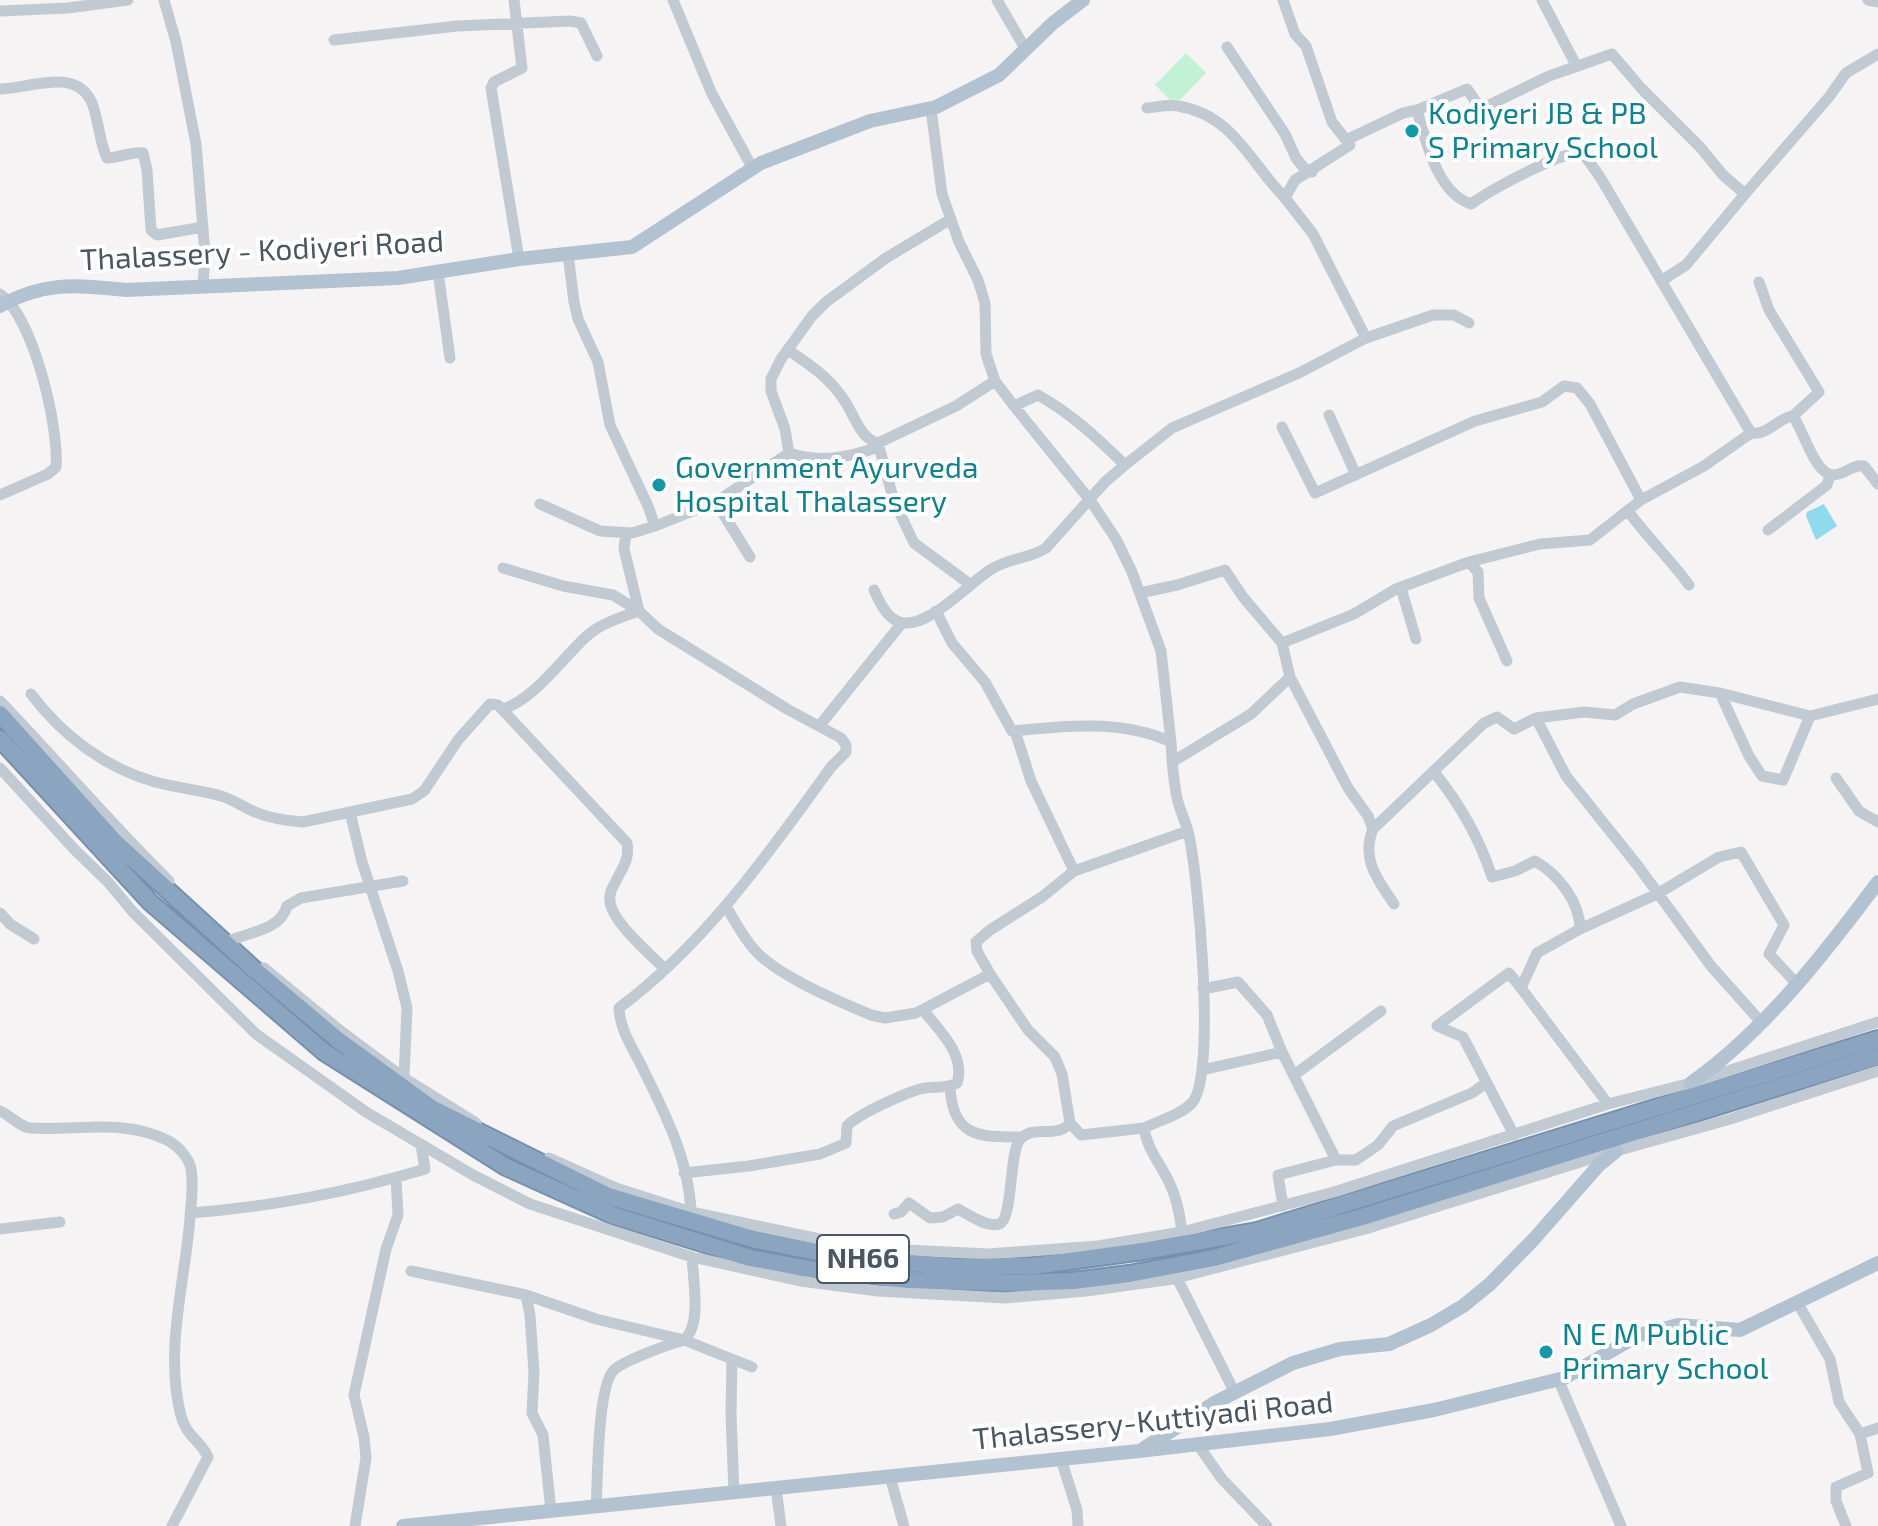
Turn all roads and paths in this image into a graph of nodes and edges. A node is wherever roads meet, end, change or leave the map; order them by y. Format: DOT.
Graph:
graph roads {
  1 [pos="128,0"];
  2 [pos="164,0"];
  3 [pos="180,0"];
  4 [pos="514,0"];
  5 [pos="673,0"];
  6 [pos="997,0"];
  7 [pos="1083,0"];
  8 [pos="1283,0"];
  9 [pos="1868,0"];
  10 [pos="1545,1"];
  11 [pos="1878,2"];
  12 [pos="95,3"];
  13 [pos="0,11"];
  14 [pos="169,14"];
  15 [pos="517,22"];
  16 [pos="334,40"];
  17 [pos="1227,47"];
  18 [pos="1026,50"];
  19 [pos="1878,54"];
  20 [pos="597,56"];
  21 [pos="1576,65"];
  22 [pos="0,89"];
  23 [pos="1147,108"];
  24 [pos="931,109"];
  25 [pos="1417,110"];
  26 [pos="1346,140"];
  27 [pos="753,169"];
  28 [pos="1312,172"];
  29 [pos="1745,194"];
  30 [pos="1285,198"];
  31 [pos="951,219"];
  32 [pos="203,227"];
  33 [pos="568,254"];
  34 [pos="519,259"];
  35 [pos="438,272"];
  36 [pos="1661,281"];
  37 [pos="1759,282"];
  38 [pos="203,286"];
  39 [pos="3,300"];
  40 [pos="1469,323"];
  41 [pos="1366,338"];
  42 [pos="788,350"];
  43 [pos="450,358"];
  44 [pos="995,381"];
  45 [pos="1014,406"];
  46 [pos="1329,415"];
  47 [pos="1793,416"];
  48 [pos="1282,427"];
  49 [pos="1751,433"];
  50 [pos="878,445"];
  51 [pos="789,453"];
  52 [pos="1125,465"];
  53 [pos="1356,475"];
  54 [pos="1830,475"];
  55 [pos="1878,484"];
  56 [pos="0,495"];
  57 [pos="1090,500"];
  58 [pos="1641,500"];
  59 [pos="716,502"];
  60 [pos="540,504"];
  61 [pos="1628,511"];
  62 [pos="655,526"];
  63 [pos="1768,530"];
  64 [pos="626,533"];
  65 [pos="750,557"];
  66 [pos="1469,562"];
  67 [pos="503,568"];
  68 [pos="971,585"];
  69 [pos="1689,585"];
  70 [pos="1401,588"];
  71 [pos="874,590"];
  72 [pos="1140,593"];
  73 [pos="639,611"];
  74 [pos="936,611"];
  75 [pos="902,623"];
  76 [pos="1416,639"];
  77 [pos="1282,643"];
  78 [pos="1507,661"];
  79 [pos="1290,677"];
  80 [pos="1720,693"];
  81 [pos="31,694"];
  82 [pos="1878,699"];
  83 [pos="0,701"];
  84 [pos="503,709"];
  85 [pos="0,714"];
  86 [pos="1810,716"];
  87 [pos="1536,718"];
  88 [pos="820,725"];
  89 [pos="1015,731"];
  90 [pos="0,739"];
  91 [pos="1171,742"];
  92 [pos="1172,762"];
  93 [pos="0,768"];
  94 [pos="1434,772"];
  95 [pos="1836,778"];
  96 [pos="350,812"];
  97 [pos="1878,822"];
  98 [pos="1373,829"];
  99 [pos="1188,831"];
  100 [pos="1074,871"];
  101 [pos="403,881"];
  102 [pos="1877,884"];
  103 [pos="369,885"];
  104 [pos="1657,894"];
  105 [pos="1394,904"];
  106 [pos="726,906"];
  107 [pos="0,913"];
  108 [pos="1580,929"];
  109 [pos="34,939"];
  110 [pos="231,940"];
  111 [pos="665,969"];
  112 [pos="990,974"];
  113 [pos="1797,984"];
  114 [pos="1521,988"];
  115 [pos="1203,989"];
  116 [pos="923,1010"];
  117 [pos="1381,1011"];
  118 [pos="1761,1022"];
  119 [pos="1878,1022"];
  120 [pos="1878,1039"];
  121 [pos="1282,1052"];
  122 [pos="1878,1056"];
  123 [pos="1202,1070"];
  124 [pos="1878,1071"];
  125 [pos="1294,1075"];
  126 [pos="404,1078"];
  127 [pos="1486,1083"];
  128 [pos="1691,1083"];
  129 [pos="950,1087"];
  130 [pos="1608,1104"];
  131 [pos="0,1111"];
  132 [pos="1070,1123"];
  133 [pos="1144,1128"];
  134 [pos="1514,1135"];
  135 [pos="1021,1137"];
  136 [pos="421,1145"];
  137 [pos="1616,1151"];
  138 [pos="1336,1160"];
  139 [pos="684,1173"];
  140 [pos="396,1178"];
  141 [pos="1283,1206"];
  142 [pos="691,1212"];
  143 [pos="190,1213"];
  144 [pos="894,1214"];
  145 [pos="60,1222"];
  146 [pos="0,1229"];
  147 [pos="1182,1232"];
  148 [pos="692,1257"];
  149 [pos="1878,1263"];
  150 [pos="411,1271"];
  151 [pos="1177,1278"];
  152 [pos="526,1295"];
  153 [pos="1797,1302"];
  154 [pos="684,1340"];
  155 [pos="732,1359"];
  156 [pos="752,1367"];
  157 [pos="1558,1379"];
  158 [pos="1235,1393"];
  159 [pos="1878,1428"];
  160 [pos="1860,1434"];
  161 [pos="1198,1445"];
  162 [pos="1139,1451"];
  163 [pos="1061,1459"];
  164 [pos="890,1477"];
  165 [pos="776,1488"];
  166 [pos="734,1493"];
  167 [pos="596,1507"];
  168 [pos="551,1511"];
  169 [pos="510,1521"];
  170 [pos="172,1526"];
  171 [pos="355,1526"];
  172 [pos="403,1526"];
  173 [pos="781,1526"];
  174 [pos="904,1526"];
  175 [pos="1078,1526"];
  176 [pos="1267,1526"];
  177 [pos="1621,1526"];
  178 [pos="1846,1526"];
  1 -- 12 [label="street"];
  2 -- 14 [label="street"];
  3 -- 14 [label="street"];
  4 -- 15 [label="street"];
  5 -- 27 [label="street"];
  6 -- 18 [label="street"];
  7 -- 18 [label="main road, Thalassery - Kodiyeri Road"];
  8 -- 26 [label="street"];
  9 -- 11 [label="street"];
  10 -- 21 [label="street"];
  12 -- 13 [label="street"];
  14 -- 32 [label="street"];
  15 -- 16 [label="street"];
  15 -- 20 [label="street"];
  15 -- 34 [label="street"];
  17 -- 28 [label="street"];
  18 -- 24 [label="main road, Thalassery - Kodiyeri Road"];
  19 -- 29 [label="street"];
  21 -- 25 [label="street"];
  21 -- 29 [label="street"];
  22 -- 32 [label="street"];
  23 -- 30 [label="street"];
  24 -- 27 [label="main road, Thalassery - Kodiyeri Road"];
  24 -- 31 [label="street"];
  25 -- 26 [label="street"];
  25 -- 36 [label="street"];
  26 -- 28 [label="street"];
  27 -- 33 [label="main road, Thalassery - Kodiyeri Road"];
  28 -- 30 [label="street"];
  29 -- 36 [label="street"];
  30 -- 41 [label="street"];
  31 -- 42 [label="street"];
  31 -- 44 [label="street"];
  32 -- 38 [label="street"];
  33 -- 34 [label="main road, Thalassery - Kodiyeri Road"];
  33 -- 62 [label="street"];
  34 -- 35 [label="main road, Thalassery - Kodiyeri Road"];
  35 -- 38 [label="main road, Thalassery - Kodiyeri Road"];
  35 -- 43 [label="street"];
  36 -- 49 [label="street"];
  37 -- 47 [label="street"];
  38 -- 39 [label="main road, Thalassery - Kodiyeri Road"];
  39 -- 56 [label="street"];
  40 -- 41 [label="street"];
  41 -- 52 [label="street"];
  42 -- 50 [label="street"];
  42 -- 51 [label="street"];
  44 -- 45 [label="street"];
  44 -- 50 [label="street"];
  45 -- 52 [label="street"];
  45 -- 57 [label="street"];
  46 -- 53 [label="street"];
  47 -- 49 [label="street"];
  47 -- 54 [label="street"];
  48 -- 53 [label="street"];
  49 -- 58 [label="street"];
  50 -- 51 [label="street"];
  50 -- 68 [label="street"];
  51 -- 59 [label="street"];
  52 -- 57 [label="street"];
  53 -- 58 [label="street"];
  54 -- 55 [label="street"];
  54 -- 63 [label="street"];
  57 -- 68 [label="street"];
  57 -- 72 [label="street"];
  58 -- 61 [label="street"];
  59 -- 62 [label="street"];
  59 -- 65 [label="street"];
  60 -- 64 [label="street"];
  61 -- 66 [label="street"];
  61 -- 69 [label="street"];
  62 -- 64 [label="street"];
  64 -- 73 [label="street"];
  66 -- 70 [label="street"];
  66 -- 78 [label="street"];
  67 -- 73 [label="street"];
  68 -- 74 [label="street"];
  70 -- 76 [label="street"];
  70 -- 77 [label="street"];
  71 -- 75 [label="street"];
  72 -- 77 [label="street"];
  72 -- 91 [label="street"];
  73 -- 84 [label="street"];
  73 -- 88 [label="street"];
  74 -- 75 [label="street"];
  74 -- 89 [label="street"];
  75 -- 88 [label="street"];
  77 -- 79 [label="street"];
  79 -- 92 [label="street"];
  79 -- 98 [label="street"];
  80 -- 86 [label="street"];
  80 -- 86 [label="street"];
  80 -- 87 [label="street"];
  81 -- 96 [label="street"];
  82 -- 86 [label="street"];
  83 -- 110 [label="street"];
  84 -- 96 [label="street"];
  84 -- 111 [label="street"];
  85 -- 120 [label="highway, NH66"];
  87 -- 94 [label="street"];
  87 -- 104 [label="street"];
  88 -- 106 [label="street"];
  89 -- 91 [label="street"];
  89 -- 100 [label="street"];
  90 -- 122 [label="highway, NH66"];
  91 -- 92 [label="street"];
  92 -- 99 [label="street"];
  93 -- 136 [label="street"];
  94 -- 98 [label="street"];
  94 -- 108 [label="street"];
  95 -- 97 [label="street"];
  96 -- 103 [label="street"];
  98 -- 105 [label="street"];
  99 -- 100 [label="street"];
  99 -- 115 [label="street"];
  100 -- 112 [label="street"];
  101 -- 103 [label="street"];
  102 -- 113 [label="main road"];
  103 -- 110 [label="street"];
  103 -- 126 [label="street"];
  104 -- 108 [label="street"];
  104 -- 113 [label="street"];
  104 -- 118 [label="street"];
  106 -- 111 [label="street"];
  106 -- 116 [label="street"];
  107 -- 109 [label="street"];
  108 -- 114 [label="street"];
  110 -- 126 [label="street"];
  111 -- 139 [label="street"];
  112 -- 116 [label="street"];
  112 -- 132 [label="street"];
  113 -- 118 [label="main road"];
  114 -- 127 [label="street"];
  114 -- 130 [label="street"];
  115 -- 121 [label="street"];
  115 -- 123 [label="street"];
  116 -- 129 [label="street"];
  117 -- 125 [label="street"];
  118 -- 128 [label="main road"];
  119 -- 128 [label="street"];
  121 -- 123 [label="street"];
  121 -- 125 [label="street"];
  123 -- 133 [label="street"];
  124 -- 137 [label="street"];
  125 -- 138 [label="street"];
  126 -- 142 [label="street"];
  127 -- 134 [label="street"];
  127 -- 138 [label="street"];
  128 -- 130 [label="street"];
  129 -- 135 [label="street"];
  129 -- 139 [label="street"];
  130 -- 134 [label="street"];
  131 -- 143 [label="street"];
  132 -- 133 [label="street"];
  132 -- 135 [label="street"];
  133 -- 147 [label="street"];
  134 -- 141 [label="street"];
  135 -- 144 [label="street"];
  136 -- 140 [label="street"];
  136 -- 148 [label="street"];
  137 -- 151 [label="street"];
  137 -- 158 [label="main road"];
  138 -- 141 [label="street"];
  139 -- 142 [label="street"];
  140 -- 143 [label="street"];
  140 -- 171 [label="street"];
  141 -- 147 [label="street"];
  142 -- 147 [label="street"];
  143 -- 170 [label="street"];
  145 -- 146 [label="street"];
  148 -- 151 [label="street"];
  148 -- 154 [label="street"];
  149 -- 153 [label="main road, Thalassery-Kuttiyadi Road"];
  150 -- 152 [label="street"];
  151 -- 158 [label="street"];
  152 -- 154 [label="street"];
  152 -- 168 [label="street"];
  153 -- 157 [label="main road, Thalassery-Kuttiyadi Road"];
  153 -- 160 [label="street"];
  154 -- 155 [label="street"];
  154 -- 167 [label="street"];
  155 -- 156 [label="street"];
  155 -- 166 [label="street"];
  157 -- 161 [label="main road, Thalassery-Kuttiyadi Road"];
  157 -- 177 [label="street"];
  158 -- 162 [label="main road"];
  159 -- 160 [label="street"];
  160 -- 178 [label="street"];
  161 -- 162 [label="main road, Thalassery-Kuttiyadi Road"];
  161 -- 176 [label="street"];
  162 -- 163 [label="main road, Thalassery-Kuttiyadi Road"];
  163 -- 164 [label="main road, Thalassery-Kuttiyadi Road"];
  163 -- 175 [label="street"];
  164 -- 165 [label="main road, Thalassery-Kuttiyadi Road"];
  164 -- 174 [label="street"];
  165 -- 166 [label="main road, Thalassery-Kuttiyadi Road"];
  165 -- 173 [label="street"];
  166 -- 167 [label="main road, Thalassery-Kuttiyadi Road"];
  167 -- 168 [label="main road, Thalassery-Kuttiyadi Road"];
  168 -- 169 [label="main road, Thalassery-Kuttiyadi Road"];
  169 -- 172 [label="main road, Thalassery-Kuttiyadi Road"];
}
